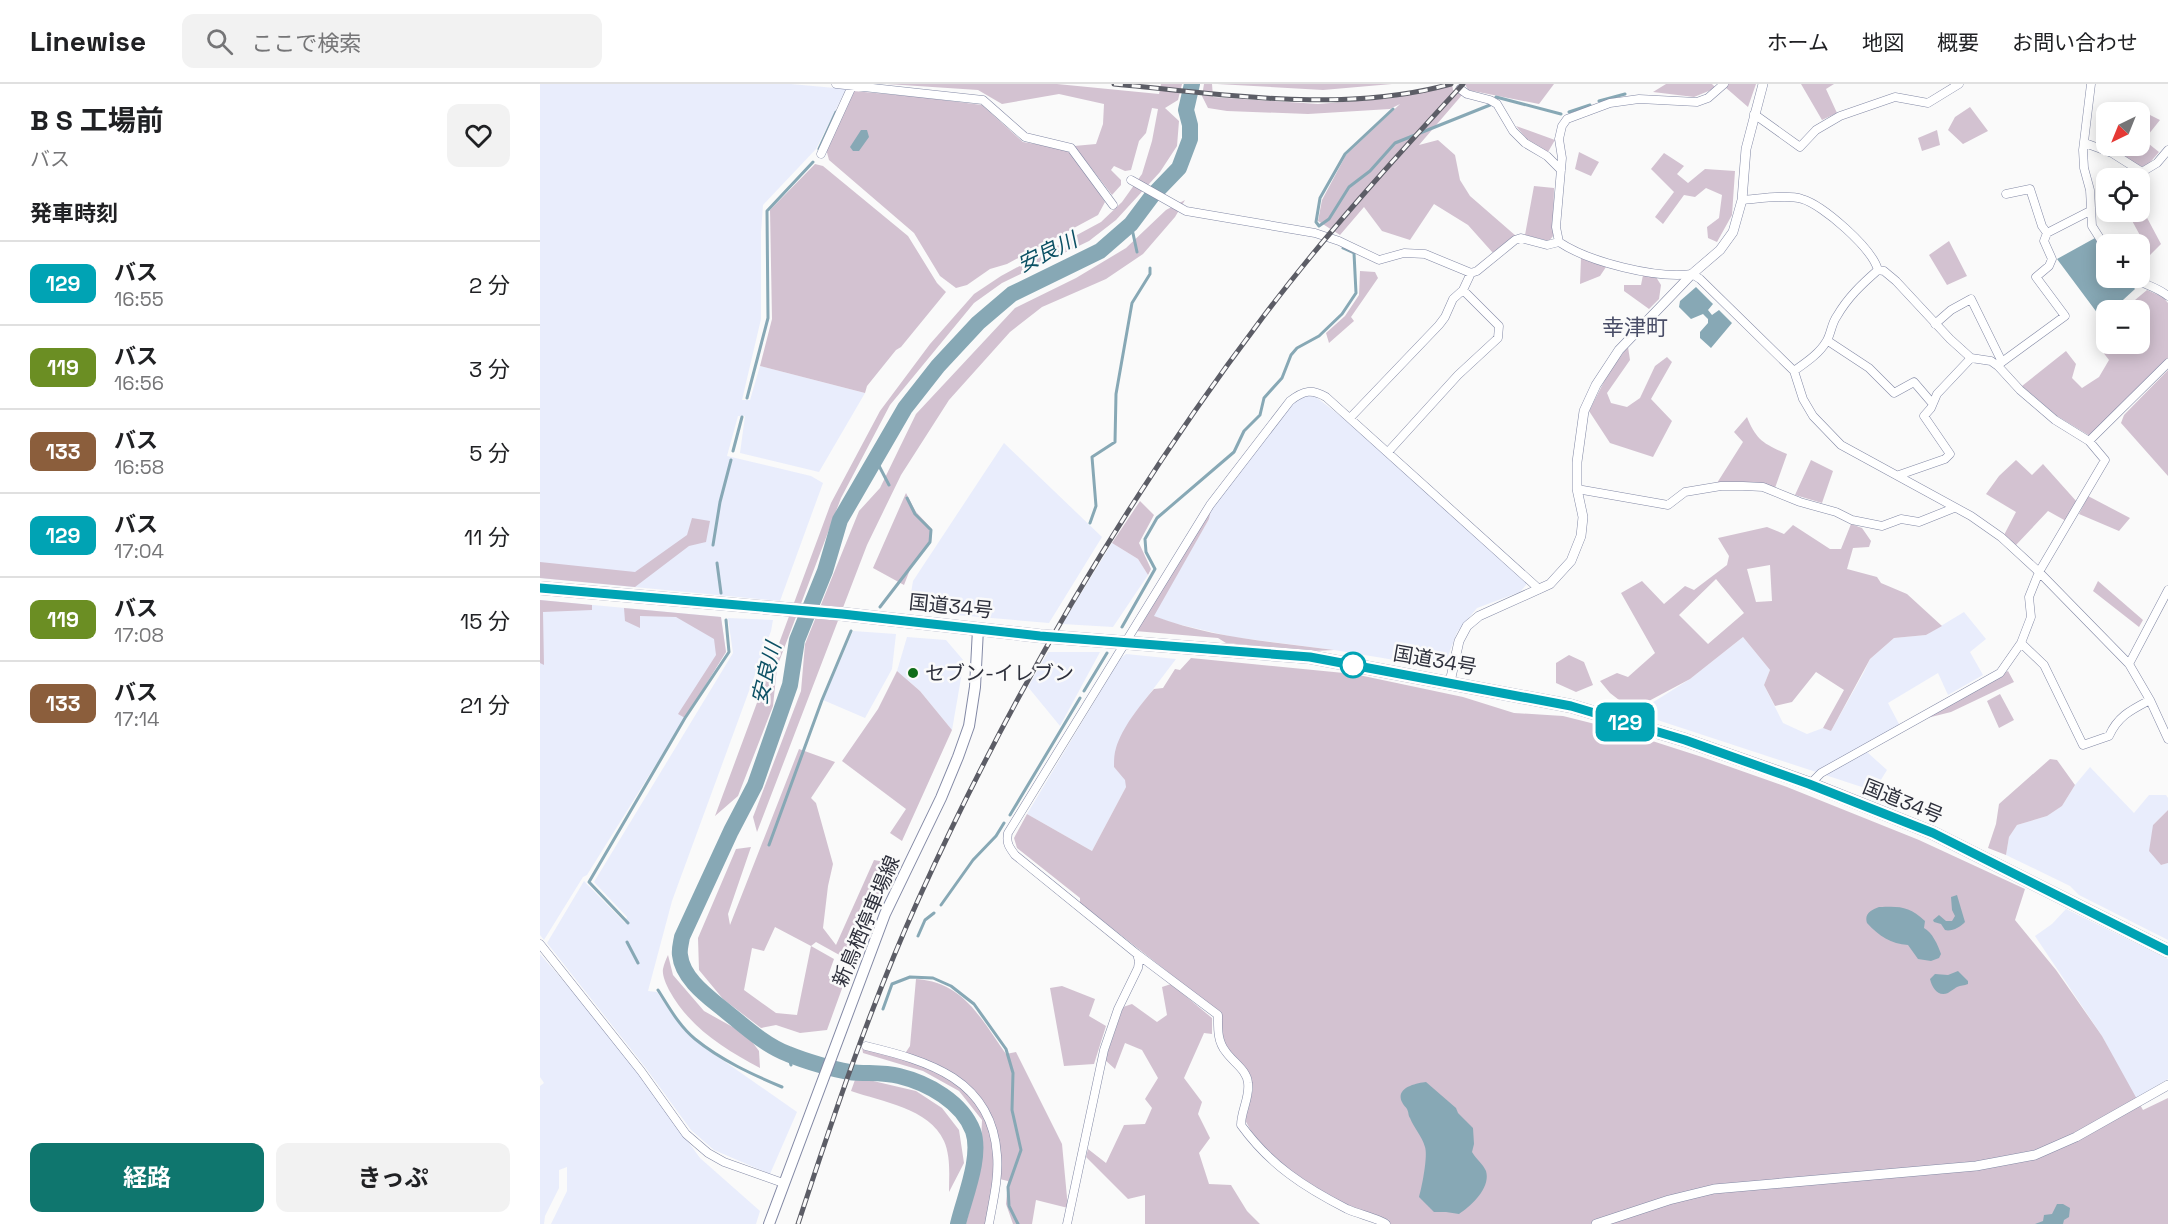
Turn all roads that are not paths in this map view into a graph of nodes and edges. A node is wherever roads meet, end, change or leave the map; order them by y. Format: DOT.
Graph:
graph roads {
  1 [pos="836,84"];
  2 [pos="1724,84"];
  3 [pos="1763,84"];
  4 [pos="1959,84"];
  5 [pos="2091,84"];
  6 [pos="853,85"];
  7 [pos="1460,89"];
  8 [pos="1754,114"];
  9 [pos="2085,143"];
  10 [pos="2168,150"];
  11 [pos="821,154"];
  12 [pos="1561,170"];
  13 [pos="1133,181"];
  14 [pos="2006,194"];
  15 [pos="1742,200"];
  16 [pos="1113,205"];
  17 [pos="2090,211"];
  18 [pos="2047,233"];
  19 [pos="2097,234"];
  20 [pos="1559,242"];
  21 [pos="1878,270"];
  22 [pos="1471,273"];
  23 [pos="1692,274"];
  24 [pos="2150,286"];
  25 [pos="1462,290"];
  26 [pos="2168,296"];
  27 [pos="1935,324"];
  28 [pos="1827,341"];
  29 [pos="1971,358"];
  30 [pos="2168,363"];
  31 [pos="2000,364"];
  32 [pos="1794,370"];
  33 [pos="1932,403"];
  34 [pos="1350,418"];
  35 [pos="2089,441"];
  36 [pos="1388,452"];
  37 [pos="1899,476"];
  38 [pos="1577,489"];
  39 [pos="1954,508"];
  40 [pos="2039,572"];
  41 [pos="540,588"];
  42 [pos="1539,589"];
  43 [pos="2168,590"];
  44 [pos="978,629"];
  45 [pos="1125,643"];
  46 [pos="2021,643"];
  47 [pos="2129,664"];
  48 [pos="1450,682"];
  49 [pos="2150,700"];
  50 [pos="2168,739"];
  51 [pos="1809,784"];
  52 [pos="540,944"];
  53 [pos="2168,951"];
  54 [pos="1137,954"];
  55 [pos="866,1046"];
  56 [pos="2168,1085"];
  57 [pos="783,1183"];
  58 [pos="769,1224"];
  59 [pos="989,1224"];
  60 [pos="1067,1224"];
  61 [pos="1386,1224"];
  62 [pos="1596,1224"];
  1 -- 6 [label="street"];
  2 -- 12 [label="street"];
  3 -- 8 [label="street"];
  4 -- 8 [label="street"];
  5 -- 9 [label="street"];
  6 -- 11 [label="street"];
  6 -- 16 [label="street"];
  7 -- 12 [label="street"];
  8 -- 15 [label="street"];
  9 -- 10 [label="street"];
  9 -- 17 [label="street"];
  12 -- 20 [label="street"];
  13 -- 22 [label="street"];
  14 -- 18 [label="street"];
  15 -- 21 [label="street"];
  15 -- 23 [label="street"];
  17 -- 18 [label="street"];
  17 -- 19 [label="street"];
  18 -- 31 [label="street"];
  20 -- 22 [label="street"];
  20 -- 23 [label="street"];
  21 -- 27 [label="street"];
  21 -- 28 [label="street"];
  22 -- 25 [label="street"];
  23 -- 32 [label="street"];
  23 -- 38 [label="street"];
  24 -- 26 [label="street"];
  25 -- 34 [label="street"];
  25 -- 36 [label="street"];
  27 -- 29 [label="street"];
  27 -- 31 [label="street"];
  28 -- 32 [label="street"];
  28 -- 33 [label="street"];
  29 -- 31 [label="street"];
  29 -- 33 [label="street"];
  30 -- 35 [label="street"];
  31 -- 35 [label="street"];
  32 -- 37 [label="street"];
  33 -- 37 [label="street"];
  34 -- 36 [label="street"];
  34 -- 45 [label="street"];
  35 -- 40 [label="street"];
  36 -- 42 [label="street"];
  37 -- 39 [label="street"];
  38 -- 39 [label="street"];
  38 -- 42 [label="street"];
  39 -- 40 [label="street"];
  40 -- 46 [label="street"];
  40 -- 47 [label="street"];
  41 -- 44 [label="highway, 国道34号"];
  42 -- 48 [label="street"];
  43 -- 47 [label="street"];
  44 -- 45 [label="highway, 国道34号"];
  44 -- 57 [label="main road, 新鳥栖停車場線"];
  45 -- 48 [label="highway, 国道34号"];
  45 -- 54 [label="street"];
  46 -- 49 [label="street"];
  46 -- 51 [label="street"];
  47 -- 49 [label="street"];
  48 -- 51 [label="highway, 国道34号"];
  49 -- 50 [label="street"];
  51 -- 53 [label="highway, 国道34号"];
  52 -- 57 [label="street"];
  54 -- 60 [label="street"];
  54 -- 61 [label="street"];
  55 -- 59 [label="street"];
  56 -- 62 [label="street"];
  57 -- 58 [label="main road, 新鳥栖停車場線"];
}
